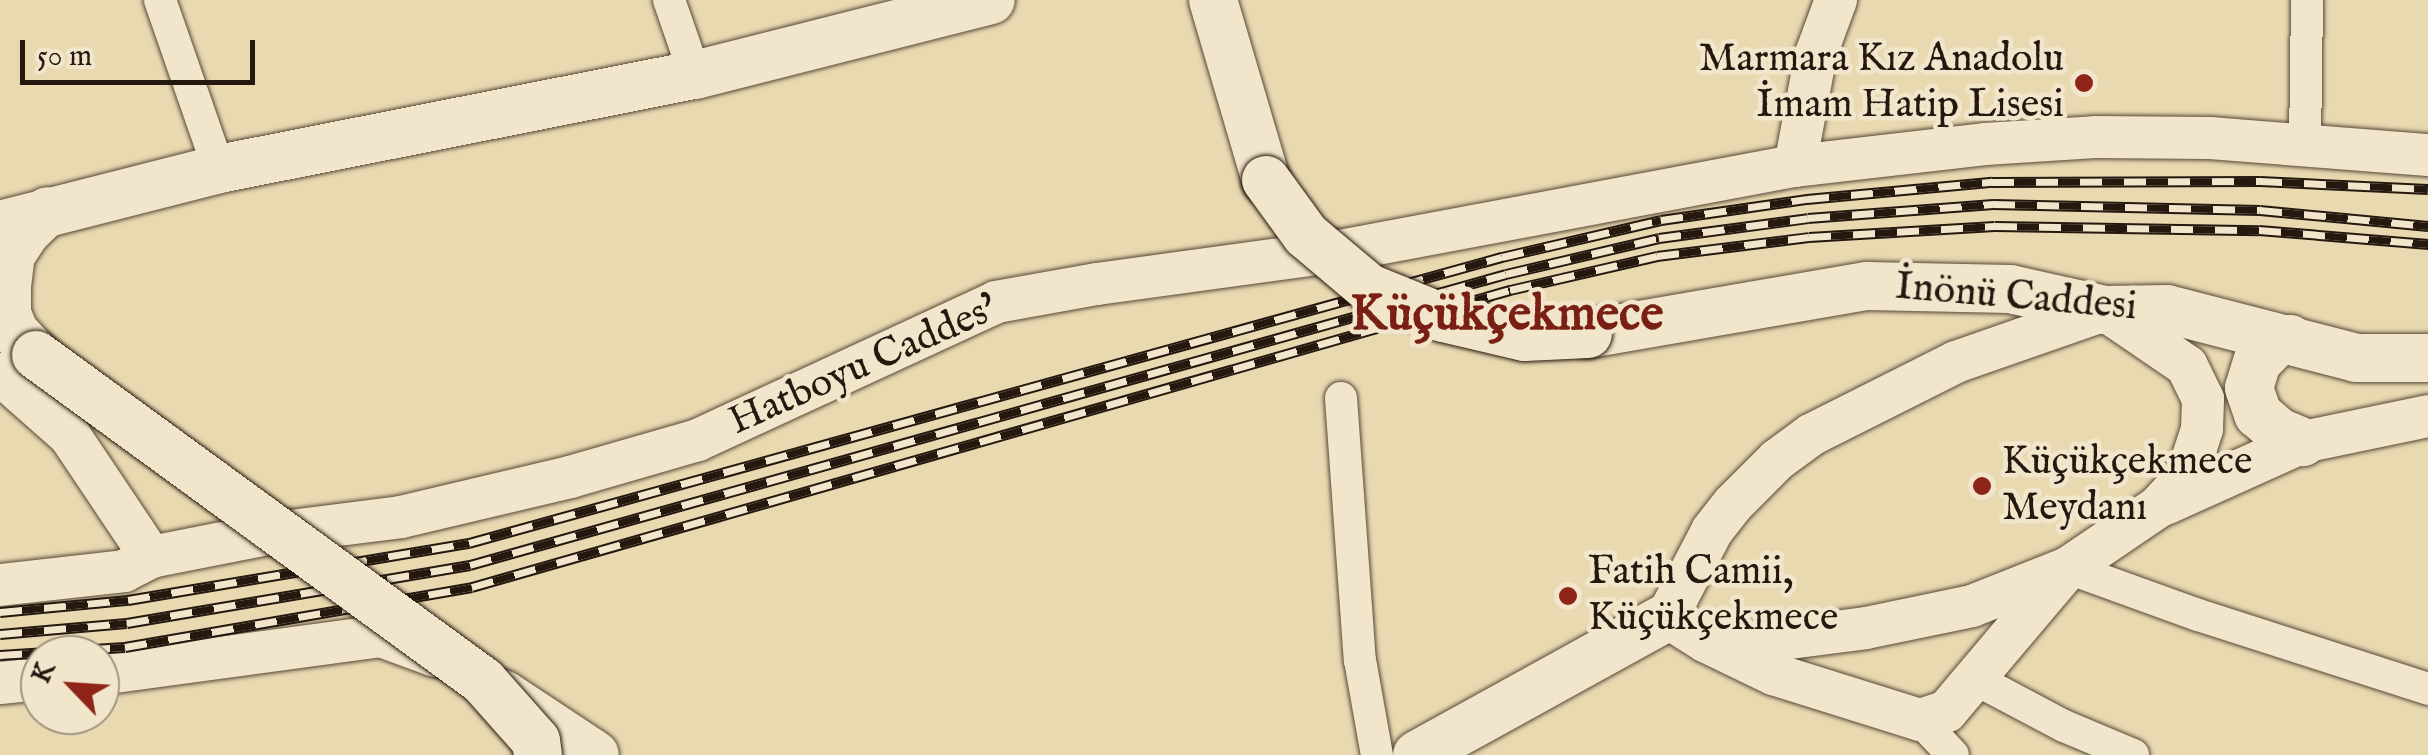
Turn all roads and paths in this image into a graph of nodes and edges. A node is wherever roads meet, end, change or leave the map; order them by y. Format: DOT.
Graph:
graph roads {
  1 [pos="160,0"];
  2 [pos="670,0"];
  3 [pos="991,0"];
  4 [pos="1212,0"];
  5 [pos="1836,0"];
  6 [pos="2308,0"];
  7 [pos="696,75"];
  8 [pos="2305,145"];
  9 [pos="2428,155"];
  10 [pos="1795,166"];
  11 [pos="219,170"];
  12 [pos="48,211"];
  13 [pos="0,225"];
  14 [pos="2105,310"];
  15 [pos="2290,339"];
  16 [pos="12,355"];
  17 [pos="2428,358"];
  18 [pos="1342,398"];
  19 [pos="2428,416"];
  20 [pos="2303,442"];
  21 [pos="2158,508"];
  22 [pos="151,557"];
  23 [pos="2068,568"];
  24 [pos="0,584"];
  25 [pos="1667,617"];
  26 [pos="1720,646"];
  27 [pos="120,671"];
  28 [pos="1977,680"];
  29 [pos="483,681"];
  30 [pos="2428,689"];
  31 [pos="1920,720"];
  32 [pos="556,749"];
  33 [pos="595,755"];
  34 [pos="1377,755"];
  35 [pos="1417,755"];
  36 [pos="1953,755"];
  37 [pos="2133,755"];
  1 -- 11 [label="street"];
  2 -- 7 [label="street"];
  3 -- 7 [label="main road"];
  4 -- 14 [label="main road, İnönü Caddesi, bridge"];
  5 -- 10 [label="street"];
  6 -- 8 [label="street"];
  7 -- 11 [label="main road"];
  8 -- 9 [label="street, Hatboyu Caddes'"];
  8 -- 10 [label="street, Hatboyu Caddes'"];
  10 -- 22 [label="street, Hatboyu Caddes'"];
  11 -- 12 [label="main road"];
  12 -- 13 [label="main road"];
  12 -- 16 [label="main road"];
  14 -- 15 [label="main road, İnönü Caddesi"];
  14 -- 21 [label="street"];
  14 -- 25 [label="street"];
  15 -- 17 [label="main road, İnönü Caddesi"];
  15 -- 20 [label="main road"];
  16 -- 22 [label="street"];
  16 -- 29 [label="main road, bridge"];
  18 -- 34 [label="street"];
  19 -- 20 [label="street"];
  20 -- 21 [label="street"];
  21 -- 23 [label="street"];
  22 -- 24 [label="street, Hatboyu Caddes'"];
  23 -- 26 [label="street"];
  23 -- 28 [label="street"];
  23 -- 30 [label="street"];
  25 -- 26 [label="street"];
  25 -- 35 [label="main road"];
  26 -- 31 [label="street"];
  27 -- 32 [label="street"];
  28 -- 31 [label="street"];
  28 -- 37 [label="street"];
  29 -- 32 [label="main road, bridge"];
  29 -- 33 [label="main road, bridge"];
  31 -- 36 [label="street"];
}
